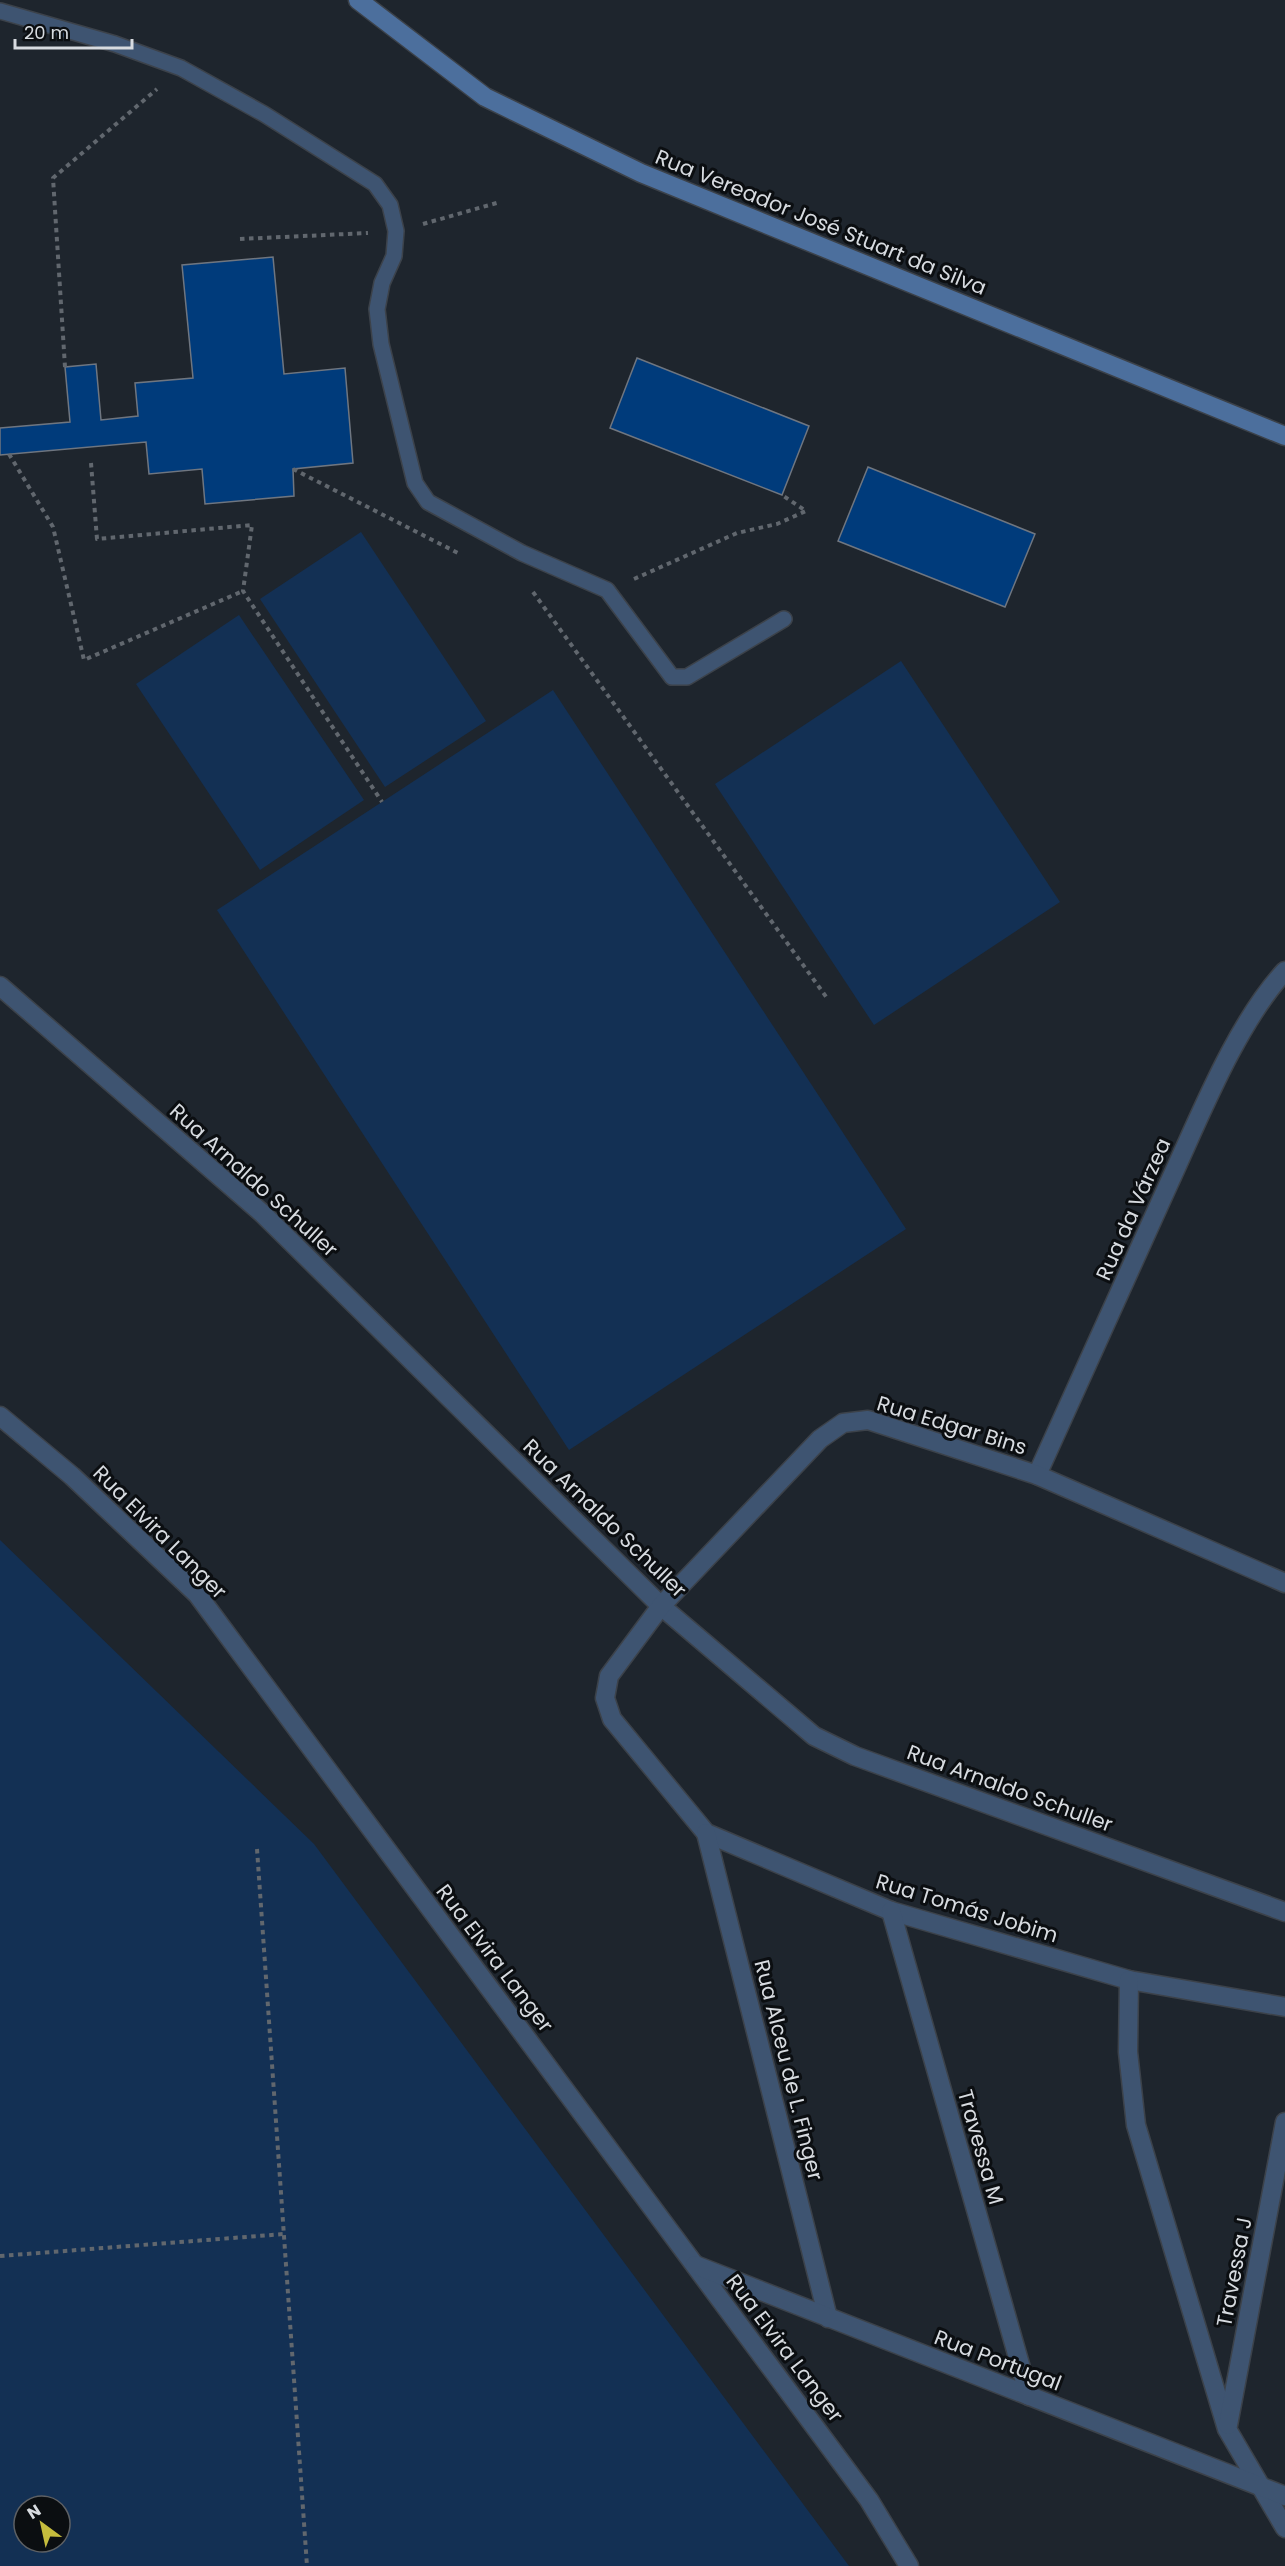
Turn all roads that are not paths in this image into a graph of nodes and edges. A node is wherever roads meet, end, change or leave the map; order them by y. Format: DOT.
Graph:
graph roads {
  1 [pos="360,3"];
  2 [pos="0,11"];
  3 [pos="1285,436"];
  4 [pos="784,619"];
  5 [pos="1285,971"];
  6 [pos="0,986"];
  7 [pos="0,1416"];
  8 [pos="1037,1475"];
  9 [pos="1285,1582"];
  10 [pos="661,1606"];
  11 [pos="605,1698"];
  12 [pos="706,1833"];
  13 [pos="891,1911"];
  14 [pos="1285,1912"];
  15 [pos="1129,1980"];
  16 [pos="1285,2007"];
  17 [pos="1285,2122"];
  18 [pos="695,2265"];
  19 [pos="828,2318"];
  20 [pos="1029,2396"];
  21 [pos="1227,2429"];
  22 [pos="1258,2485"];
  23 [pos="1285,2496"];
  24 [pos="1285,2529"];
  25 [pos="909,2566"];
  1 -- 3 [label="main road, Rua Vereador José Stuart da Silva"];
  2 -- 4 [label="lane"];
  5 -- 8 [label="street, Rua da Várzea"];
  6 -- 10 [label="street, Rua Arnaldo Schuller"];
  7 -- 18 [label="street, Rua Elvira Langer"];
  8 -- 9 [label="street, Rua Edgar Bins"];
  8 -- 10 [label="street, Rua Edgar Bins"];
  10 -- 11 [label="street, Rua Edgar Bins"];
  10 -- 14 [label="street, Rua Arnaldo Schuller"];
  11 -- 12 [label="street, Rua Tomás Jobim"];
  12 -- 13 [label="street, Rua Tomás Jobim"];
  12 -- 19 [label="street, Rua Alceu de L. Finger"];
  13 -- 15 [label="street, Rua Tomás Jobim"];
  13 -- 20 [label="street, Travessa M"];
  15 -- 16 [label="street, Rua Tomás Jobim"];
  15 -- 21 [label="street"];
  17 -- 21 [label="street, Travessa J"];
  18 -- 19 [label="street, Rua Portugal"];
  18 -- 25 [label="street, Rua Elvira Langer"];
  19 -- 20 [label="street, Rua Portugal"];
  20 -- 22 [label="street, Rua Portugal"];
  21 -- 22 [label="street"];
  22 -- 23 [label="street, Rua Portugal"];
  22 -- 24 [label="street"];
}
